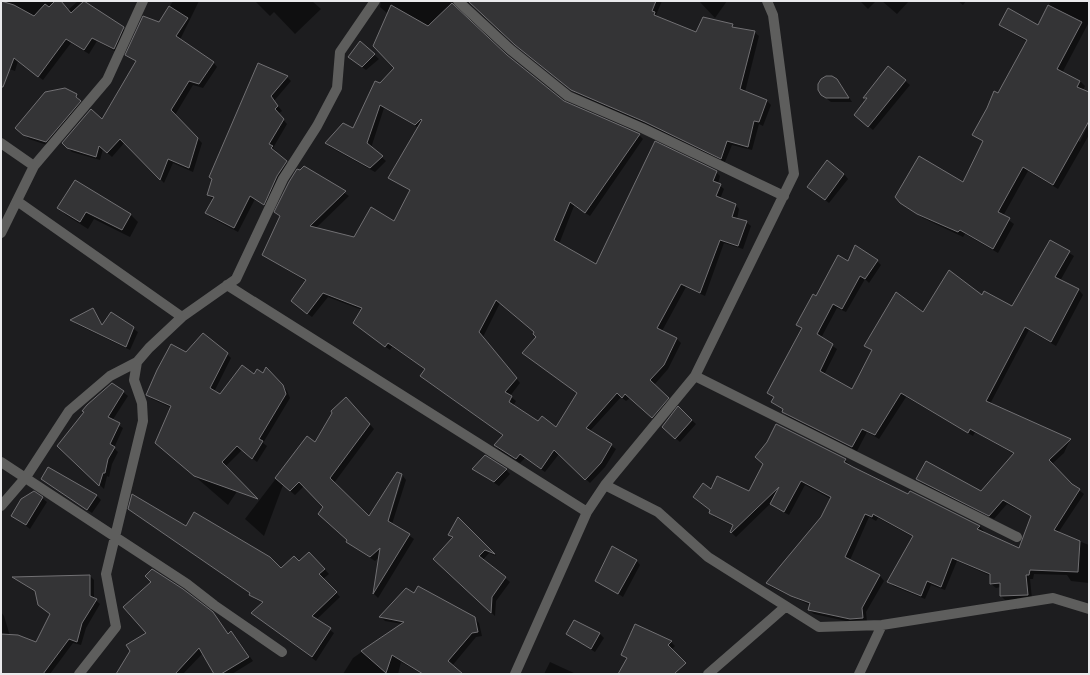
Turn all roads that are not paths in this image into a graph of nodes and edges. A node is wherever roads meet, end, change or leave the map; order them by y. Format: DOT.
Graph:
graph roads {
  1 [pos="143,1"];
  2 [pos="375,1"];
  3 [pos="458,1"];
  4 [pos="767,1"];
  5 [pos="1,144"];
  6 [pos="34,166"];
  7 [pos="784,196"];
  8 [pos="18,200"];
  9 [pos="1,233"];
  10 [pos="227,285"];
  11 [pos="182,317"];
  12 [pos="137,362"];
  13 [pos="695,376"];
  14 [pos="1,462"];
  15 [pos="26,477"];
  16 [pos="605,485"];
  17 [pos="1,506"];
  18 [pos="587,512"];
  19 [pos="114,535"];
  20 [pos="1017,537"];
  21 [pos="785,607"];
  22 [pos="1089,609"];
  23 [pos="882,625"];
  24 [pos="282,652"];
  25 [pos="79,674"];
  26 [pos="515,674"];
  27 [pos="708,674"];
  28 [pos="859,674"];
  1 -- 6 [label="street"];
  2 -- 10 [label="street"];
  3 -- 7 [label="street"];
  4 -- 7 [label="street"];
  5 -- 6 [label="street"];
  6 -- 8 [label="street"];
  7 -- 13 [label="street"];
  8 -- 9 [label="street"];
  8 -- 11 [label="street"];
  10 -- 11 [label="street"];
  10 -- 18 [label="street"];
  11 -- 12 [label="street"];
  12 -- 15 [label="street"];
  12 -- 19 [label="street"];
  13 -- 16 [label="street"];
  13 -- 20 [label="street"];
  14 -- 15 [label="street"];
  15 -- 17 [label="street"];
  15 -- 19 [label="street"];
  16 -- 18 [label="street"];
  16 -- 21 [label="street"];
  18 -- 26 [label="street"];
  19 -- 24 [label="street"];
  19 -- 25 [label="street"];
  21 -- 23 [label="street"];
  21 -- 27 [label="street"];
  22 -- 23 [label="street"];
  23 -- 28 [label="street"];
}
